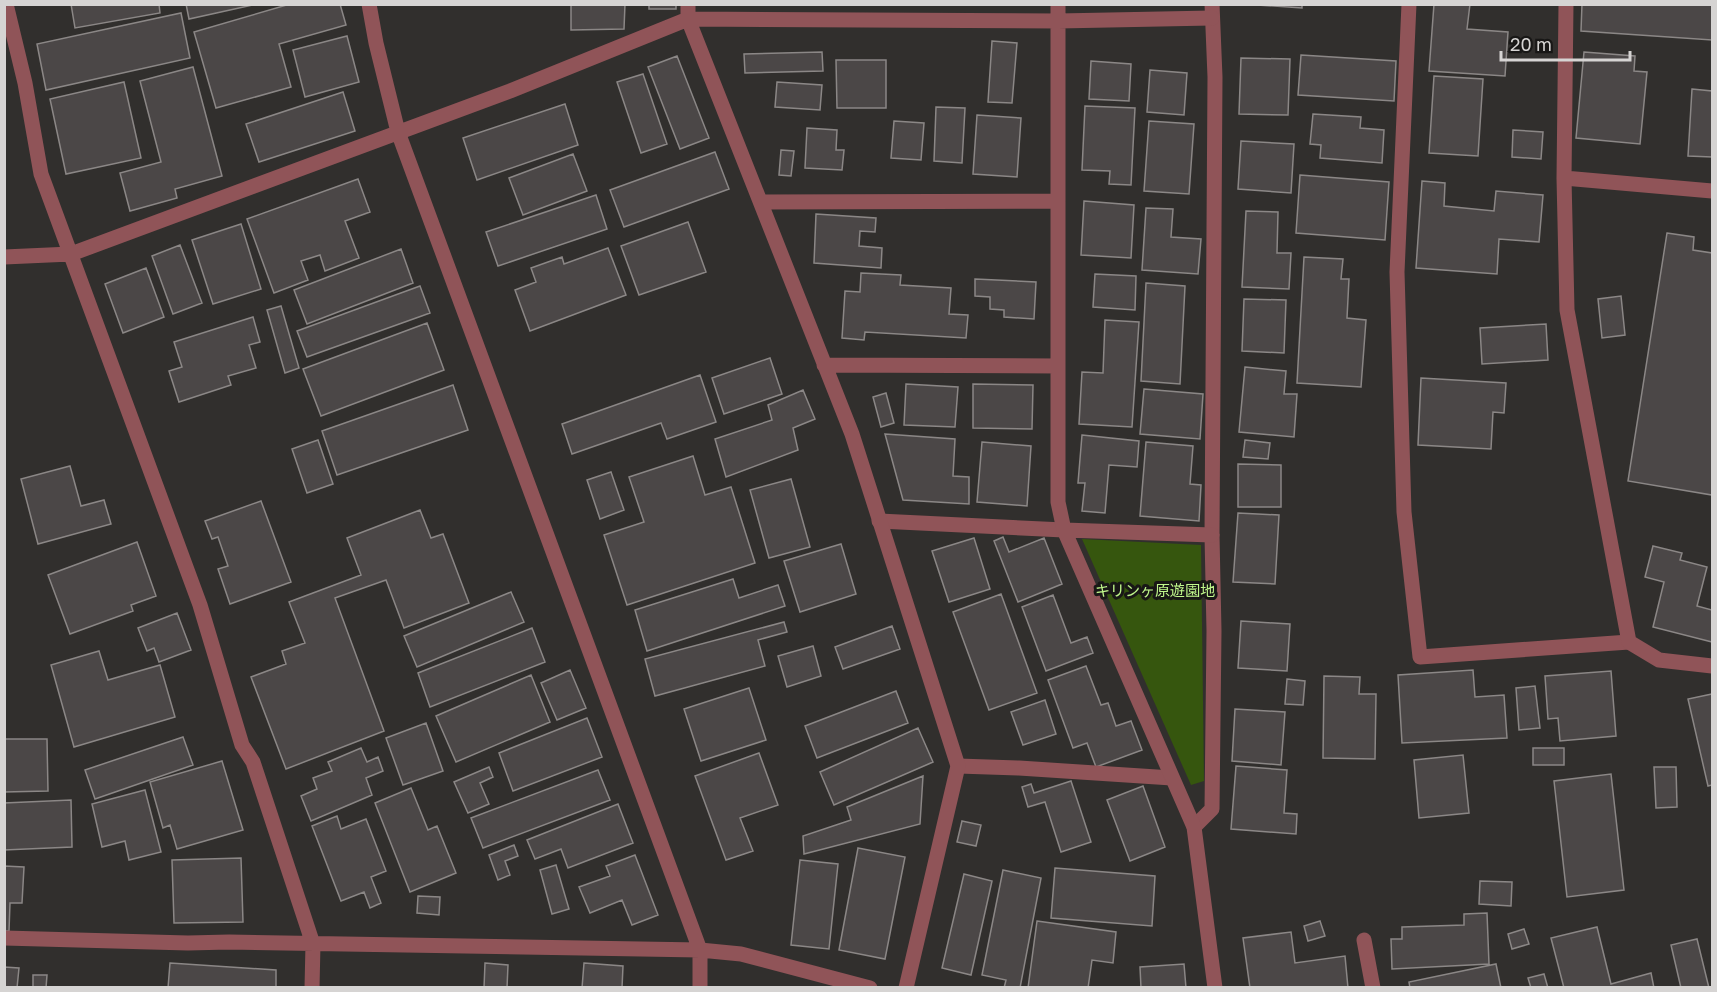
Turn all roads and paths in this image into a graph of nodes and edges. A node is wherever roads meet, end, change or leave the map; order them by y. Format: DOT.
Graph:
graph roads {
  1 [pos="6,4"];
  2 [pos="369,4"];
  3 [pos="1058,4"];
  4 [pos="1409,4"];
  5 [pos="1566,4"];
  6 [pos="1212,11"];
  7 [pos="688,12"];
  8 [pos="1058,21"];
  9 [pos="398,132"];
  10 [pos="1564,178"];
  11 [pos="1713,191"];
  12 [pos="1058,201"];
  13 [pos="761,202"];
  14 [pos="71,254"];
  15 [pos="4,257"];
  16 [pos="824,365"];
  17 [pos="1058,366"];
  18 [pos="879,521"];
  19 [pos="1064,530"];
  20 [pos="1212,535"];
  21 [pos="1629,642"];
  22 [pos="1713,666"];
  23 [pos="958,766"];
  24 [pos="1172,778"];
  25 [pos="1194,827"];
  26 [pos="4,938"];
  27 [pos="1364,940"];
  28 [pos="313,944"];
  29 [pos="700,950"];
  30 [pos="312,987"];
  31 [pos="700,987"];
  32 [pos="870,987"];
  33 [pos="906,987"];
  34 [pos="1215,987"];
  35 [pos="1373,987"];
  1 -- 14 [label="street"];
  2 -- 9 [label="street"];
  3 -- 8 [label="street"];
  4 -- 21 [label="street"];
  5 -- 10 [label="street"];
  6 -- 8 [label="street"];
  6 -- 20 [label="street"];
  7 -- 8 [label="street"];
  7 -- 9 [label="street"];
  7 -- 13 [label="street"];
  8 -- 12 [label="street"];
  9 -- 14 [label="street"];
  9 -- 29 [label="street"];
  10 -- 11 [label="street"];
  10 -- 21 [label="street"];
  12 -- 13 [label="street"];
  12 -- 17 [label="street"];
  13 -- 16 [label="street"];
  14 -- 15 [label="street"];
  14 -- 28 [label="street"];
  16 -- 17 [label="street"];
  16 -- 18 [label="street"];
  17 -- 19 [label="street"];
  18 -- 19 [label="street"];
  18 -- 23 [label="street"];
  19 -- 20 [label="street"];
  19 -- 24 [label="street"];
  20 -- 25 [label="street"];
  21 -- 22 [label="street"];
  23 -- 24 [label="street"];
  23 -- 33 [label="street"];
  24 -- 25 [label="street"];
  25 -- 34 [label="street"];
  26 -- 28 [label="street"];
  27 -- 35 [label="street"];
  28 -- 29 [label="street"];
  28 -- 30 [label="street"];
  29 -- 31 [label="street"];
  29 -- 32 [label="street"];
}
